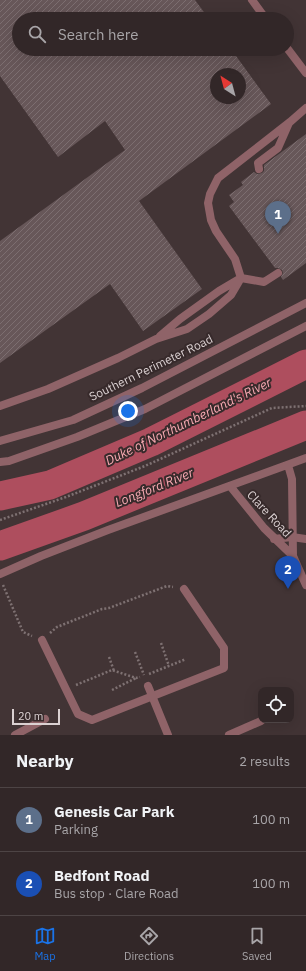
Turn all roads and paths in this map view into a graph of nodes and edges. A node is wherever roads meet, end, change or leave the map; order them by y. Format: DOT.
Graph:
graph roads {
  1 [pos="252,0"];
  2 [pos="261,12"];
  3 [pos="293,56"];
  4 [pos="306,73"];
  5 [pos="306,108"];
  6 [pos="290,122"];
  7 [pos="259,169"];
  8 [pos="278,273"];
  9 [pos="241,278"];
  10 [pos="306,303"];
  11 [pos="306,326"];
  12 [pos="156,339"];
  13 [pos="0,406"];
  14 [pos="306,406"];
  15 [pos="0,441"];
  16 [pos="306,458"];
  17 [pos="0,462"];
  18 [pos="288,465"];
  19 [pos="230,486"];
  20 [pos="0,520"];
  21 [pos="292,537"];
  22 [pos="274,539"];
  23 [pos="306,539"];
  24 [pos="293,556"];
  25 [pos="0,574"];
  26 [pos="0,580"];
  27 [pos="306,586"];
  28 [pos="184,589"];
  29 [pos="42,640"];
  30 [pos="161,643"];
  31 [pos="135,652"];
  32 [pos="109,657"];
  33 [pos="186,659"];
  34 [pos="169,666"];
  35 [pos="114,671"];
  36 [pos="144,676"];
  37 [pos="136,678"];
  38 [pos="148,686"];
  39 [pos="66,688"];
  40 [pos="112,690"];
  41 [pos="152,696"];
  42 [pos="45,719"];
  43 [pos="258,722"];
  44 [pos="15,735"];
  45 [pos="168,735"];
  46 [pos="229,735"];
  1 -- 2 [label="street"];
  3 -- 4 [label="street"];
  5 -- 6 [label="street"];
  6 -- 7 [label="street"];
  6 -- 9 [label="street"];
  8 -- 9 [label="street"];
  9 -- 12 [label="street"];
  9 -- 12 [label="street"];
  10 -- 15 [label="street, Southern Perimeter Road"];
  11 -- 17 [label="street"];
  12 -- 13 [label="street"];
  14 -- 20 [label="path"];
  16 -- 18 [label="street"];
  18 -- 19 [label="street"];
  18 -- 21 [label="street, Clare Road"];
  19 -- 22 [label="street, Clare Road"];
  19 -- 25 [label="street"];
  21 -- 22 [label="street"];
  21 -- 23 [label="street"];
  21 -- 24 [label="street, Clare Road"];
  22 -- 24 [label="street, Clare Road"];
  24 -- 27 [label="street, Clare Road"];
  26 -- 29 [label="path"];
  28 -- 29 [label="path"];
  28 -- 41 [label="street"];
  29 -- 39 [label="street"];
  30 -- 34 [label="path"];
  31 -- 36 [label="path"];
  32 -- 35 [label="path"];
  33 -- 34 [label="path"];
  34 -- 36 [label="path"];
  35 -- 37 [label="path"];
  35 -- 39 [label="path"];
  36 -- 37 [label="path"];
  36 -- 38 [label="path"];
  37 -- 40 [label="path"];
  38 -- 41 [label="street"];
  39 -- 41 [label="street"];
  41 -- 45 [label="street"];
  42 -- 44 [label="street"];
  43 -- 46 [label="street"];
}
